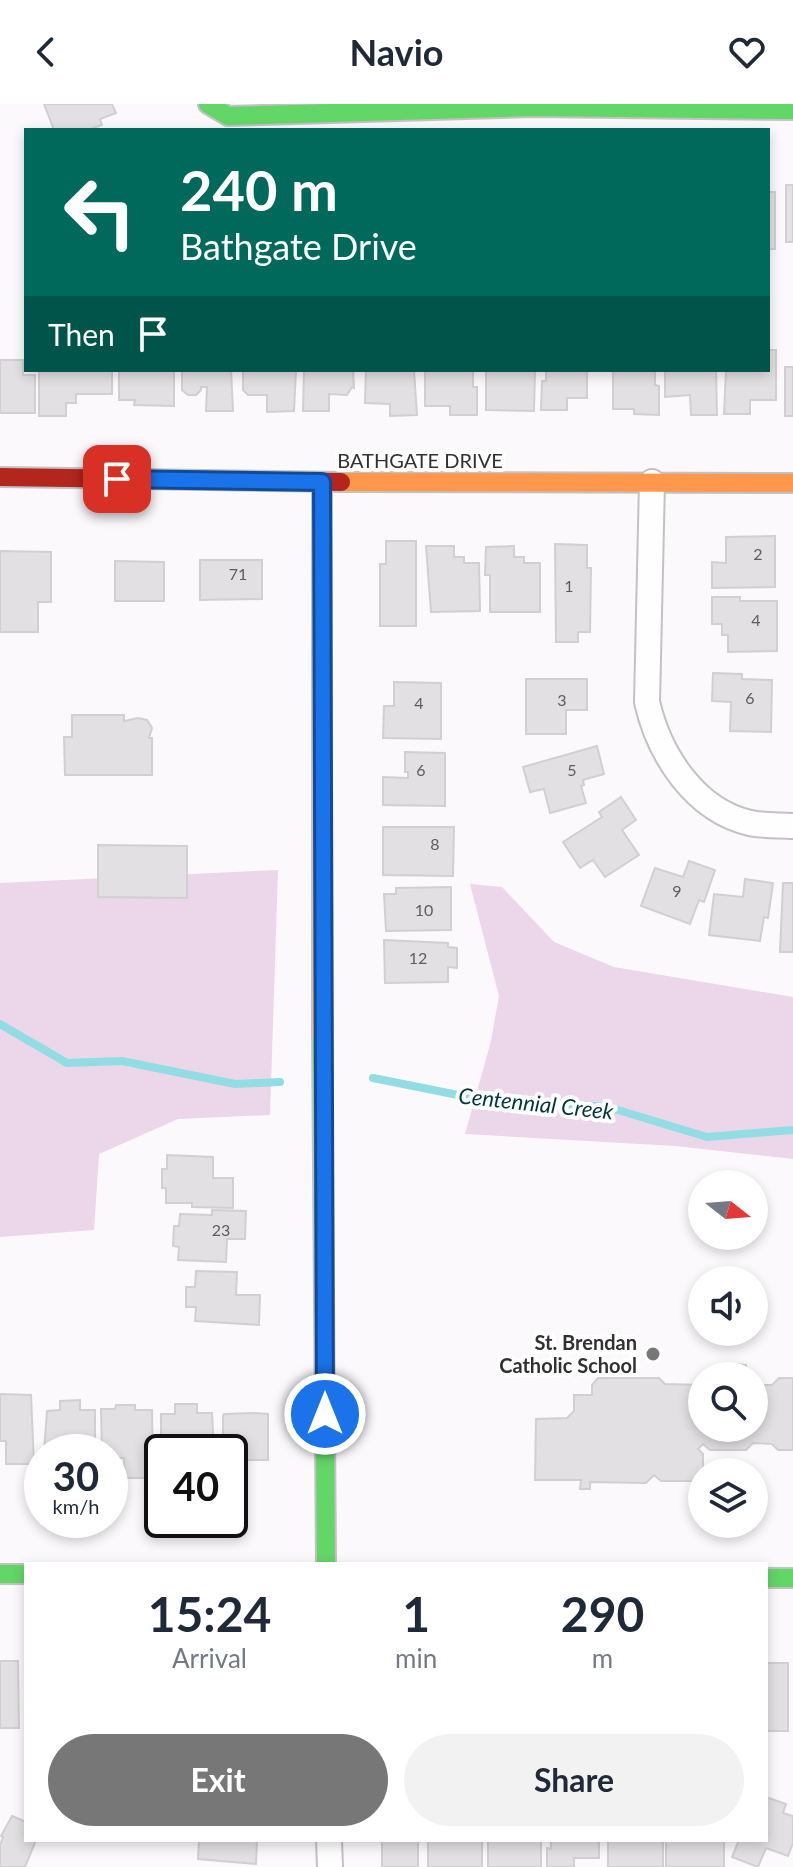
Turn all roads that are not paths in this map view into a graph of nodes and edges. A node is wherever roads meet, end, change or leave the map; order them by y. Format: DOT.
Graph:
graph roads {
  1 [pos="208,104"];
  2 [pos="533,105"];
  3 [pos="793,110"];
  4 [pos="0,477"];
  5 [pos="322,482"];
  6 [pos="652,482"];
  7 [pos="793,483"];
  8 [pos="793,826"];
  9 [pos="326,1562"];
  10 [pos="0,1574"];
  11 [pos="24,1574"];
  12 [pos="768,1578"];
  13 [pos="793,1578"];
  14 [pos="329,1842"];
  15 [pos="330,1867"];
  1 -- 2 [label="street"];
  2 -- 3 [label="street"];
  4 -- 5 [label="street, BATHGATE DRIVE"];
  5 -- 6 [label="street, BATHGATE DRIVE"];
  5 -- 9 [label="street"];
  6 -- 7 [label="street, BATHGATE DRIVE"];
  6 -- 8 [label="street"];
  10 -- 11 [label="street"];
  12 -- 13 [label="street"];
  14 -- 15 [label="street"];
}
